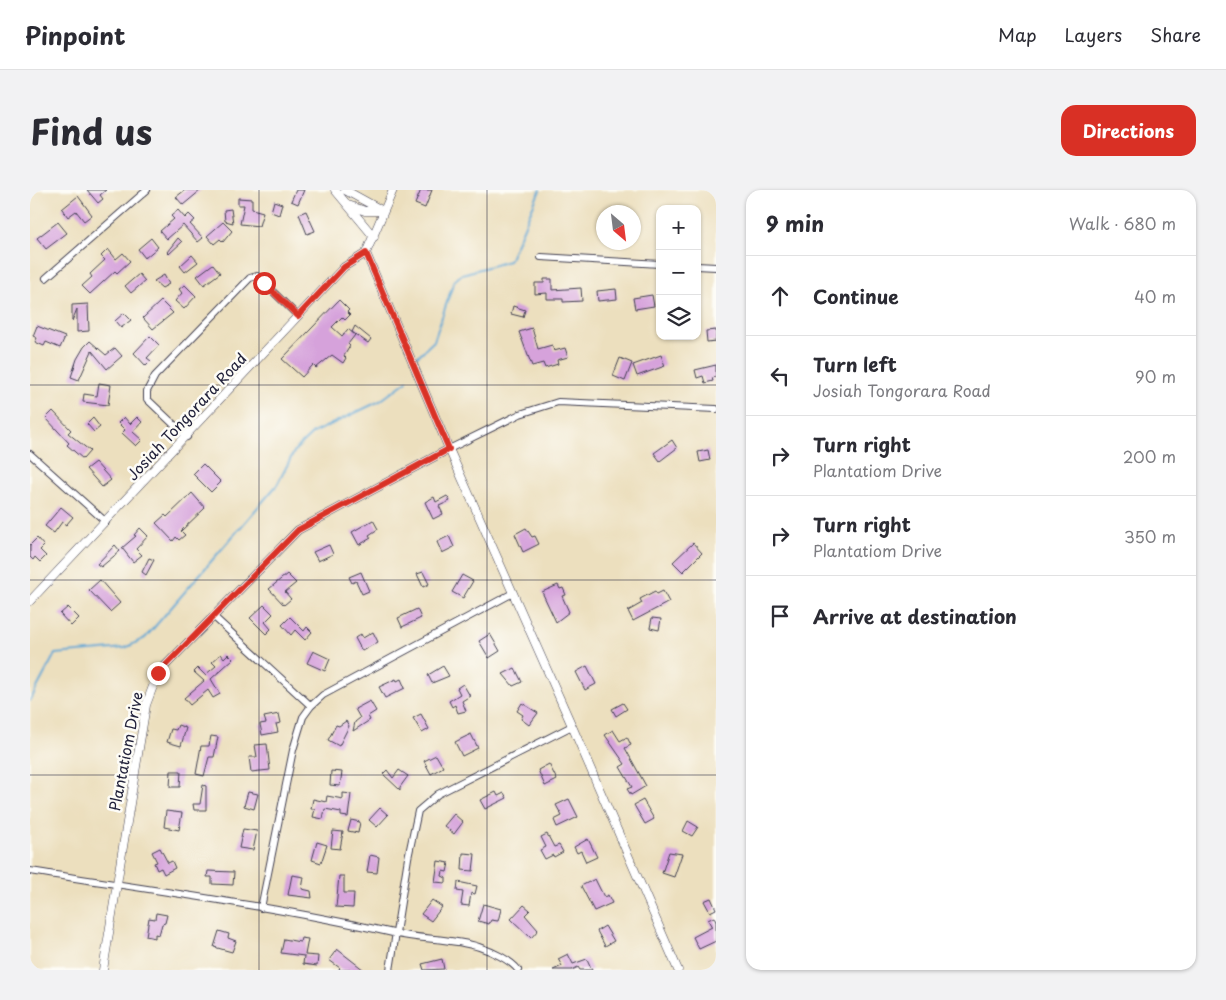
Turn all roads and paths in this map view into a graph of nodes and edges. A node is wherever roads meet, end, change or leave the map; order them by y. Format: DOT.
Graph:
graph roads {
  1 [pos="147,190"];
  2 [pos="334,190"];
  3 [pos="345,190"];
  4 [pos="393,190"];
  5 [pos="345,204"];
  6 [pos="382,211"];
  7 [pos="374,237"];
  8 [pos="366,253"];
  9 [pos="541,256"];
  10 [pos="656,264"];
  11 [pos="701,266"];
  12 [pos="716,267"];
  13 [pos="46,278"];
  14 [pos="298,316"];
  15 [pos="716,409"];
  16 [pos="186,437"];
  17 [pos="449,449"];
  18 [pos="30,454"];
  19 [pos="106,522"];
  20 [pos="513,593"];
  21 [pos="30,601"];
  22 [pos="213,616"];
  23 [pos="311,706"];
  24 [pos="572,726"];
  25 [pos="30,871"];
  26 [pos="116,885"];
  27 [pos="261,908"];
  28 [pos="395,934"];
  29 [pos="103,970"];
  30 [pos="390,970"];
  31 [pos="518,970"];
  32 [pos="678,970"];
  1 -- 13 [label="street"];
  2 -- 5 [label="street"];
  3 -- 6 [label="street"];
  4 -- 6 [label="street"];
  5 -- 6 [label="street"];
  5 -- 7 [label="street"];
  6 -- 7 [label="street"];
  7 -- 8 [label="street"];
  8 -- 14 [label="street, Josiah Tongorara Road"];
  8 -- 17 [label="street"];
  9 -- 10 [label="street"];
  11 -- 12 [label="street"];
  14 -- 16 [label="street, Josiah Tongorara Road"];
  14 -- 16 [label="street"];
  15 -- 17 [label="street"];
  16 -- 19 [label="street, Josiah Tongorara Road"];
  17 -- 20 [label="street"];
  17 -- 22 [label="street, Plantatiom Drive"];
  18 -- 19 [label="street"];
  19 -- 21 [label="street, Josiah Tongorara Road"];
  20 -- 23 [label="street"];
  20 -- 24 [label="street"];
  22 -- 23 [label="street"];
  22 -- 26 [label="street, Plantatiom Drive"];
  23 -- 27 [label="street"];
  24 -- 28 [label="street"];
  24 -- 32 [label="street"];
  25 -- 26 [label="street"];
  26 -- 27 [label="street"];
  26 -- 29 [label="street, Plantatiom Drive"];
  27 -- 28 [label="street"];
  28 -- 30 [label="street"];
  28 -- 31 [label="street"];
}
